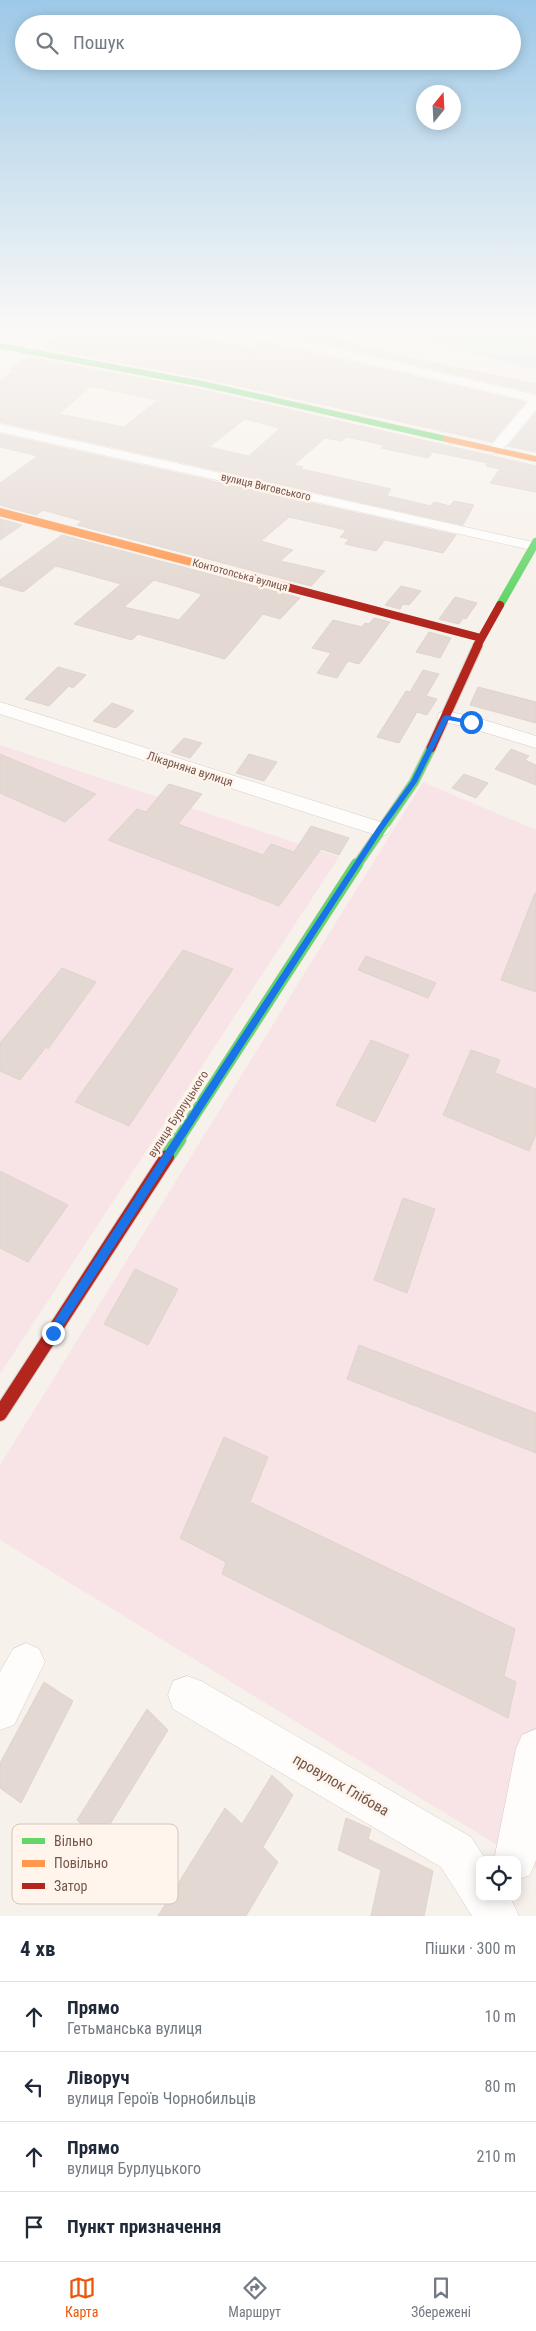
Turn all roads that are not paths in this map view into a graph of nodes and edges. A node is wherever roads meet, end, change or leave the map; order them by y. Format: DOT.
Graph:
graph roads {
  1 [pos="365,420"];
  2 [pos="519,420"];
  3 [pos="0,428"];
  4 [pos="495,450"];
  5 [pos="536,460"];
  6 [pos="0,512"];
  7 [pos="534,545"];
  8 [pos="481,638"];
  9 [pos="0,708"];
  10 [pos="446,717"];
  11 [pos="536,742"];
  12 [pos="380,830"];
  13 [pos="0,1414"];
  14 [pos="26,1662"];
  15 [pos="187,1695"];
  16 [pos="0,1710"];
  17 [pos="536,1749"];
  18 [pos="516,1856"];
  19 [pos="476,1883"];
  20 [pos="488,1901"];
  21 [pos="507,1901"];
  22 [pos="497,1916"];
  23 [pos="504,1916"];
  1 -- 4 [label="street"];
  2 -- 4 [label="street"];
  3 -- 7 [label="street, вулиця Виговського"];
  4 -- 5 [label="street"];
  6 -- 8 [label="street, Контотопська вулиця"];
  7 -- 8 [label="street, вулиця Бурлуцького"];
  8 -- 10 [label="street, вулиця Бурлуцького"];
  9 -- 12 [label="street, Лікарняна вулиця"];
  10 -- 11 [label="street"];
  10 -- 12 [label="street, вулиця Бурлуцького"];
  12 -- 13 [label="street, вулиця Бурлуцького"];
  14 -- 16 [label="street"];
  15 -- 19 [label="street, провулок Глібова"];
  17 -- 18 [label="street"];
  20 -- 22 [label="street"];
  21 -- 23 [label="street"];
}
